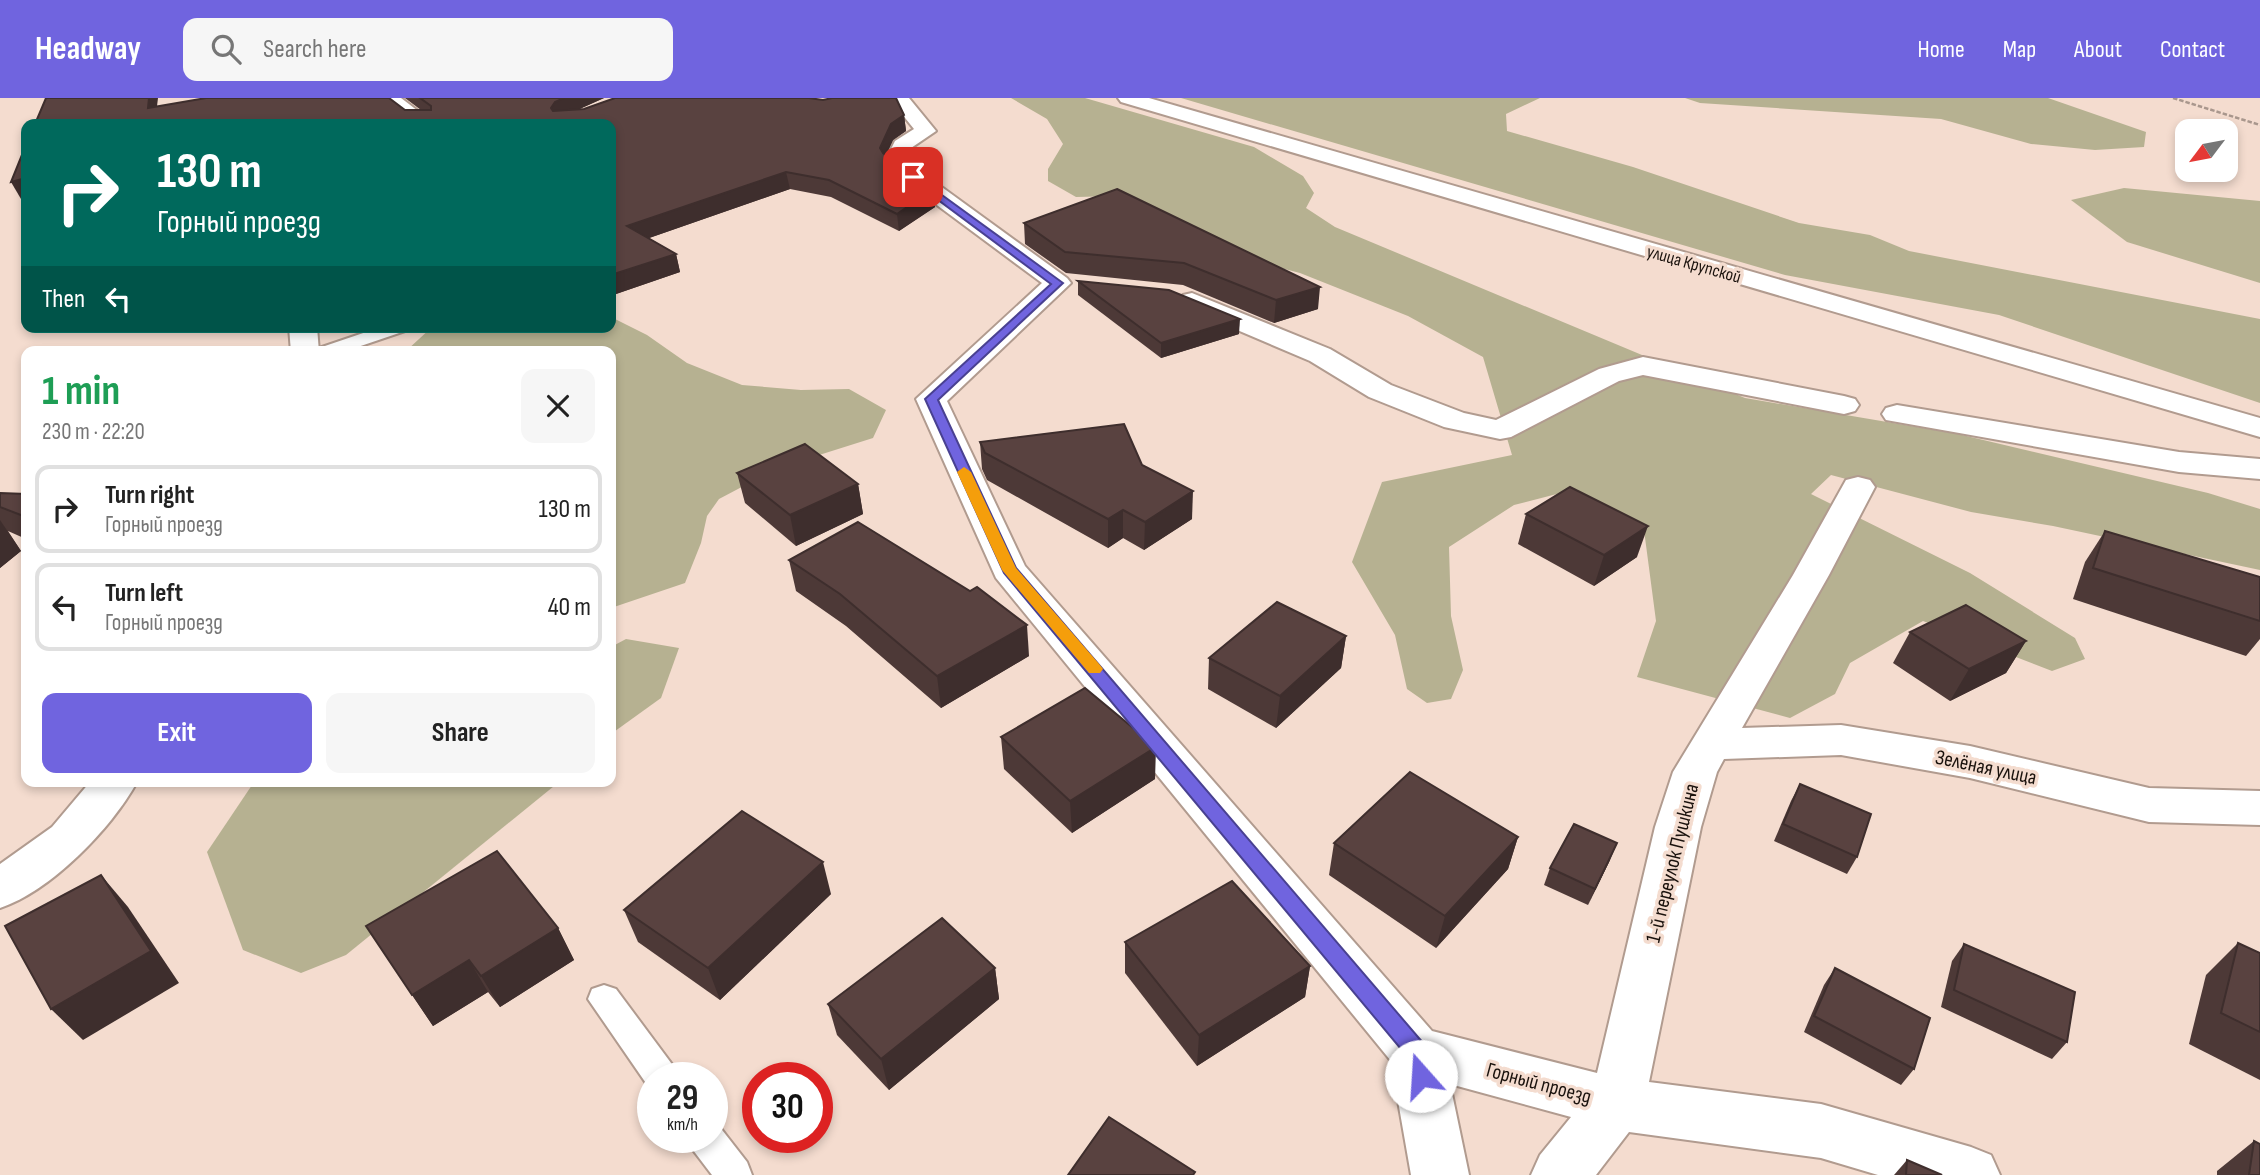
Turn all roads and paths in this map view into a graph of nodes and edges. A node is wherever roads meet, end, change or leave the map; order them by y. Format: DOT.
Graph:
graph roads {
  1 [pos="388,98"];
  2 [pos="899,98"];
  3 [pos="1128,98"];
  4 [pos="2173,98"];
  5 [pos="418,119"];
  6 [pos="2260,125"];
  7 [pos="1161,292"];
  8 [pos="381,333"];
  9 [pos="343,346"];
  10 [pos="1844,405"];
  11 [pos="1897,414"];
  12 [pos="2260,428"];
  13 [pos="2260,469"];
  14 [pos="1858,487"];
  15 [pos="1711,744"];
  16 [pos="110,787"];
  17 [pos="2260,808"];
  18 [pos="0,889"];
  19 [pos="604,999"];
  20 [pos="1416,1051"];
  21 [pos="650,1062"];
  22 [pos="1617,1104"];
  23 [pos="717,1153"];
  24 [pos="734,1175"];
  25 [pos="1440,1175"];
  26 [pos="1560,1175"];
  27 [pos="1971,1175"];
  1 -- 5 [label="street"];
  2 -- 20 [label="street"];
  3 -- 12 [label="street, улица Крупской"];
  4 -- 6 [label="path"];
  7 -- 10 [label="street"];
  8 -- 9 [label="lane"];
  11 -- 13 [label="street"];
  14 -- 15 [label="street, 1-й переулок Пушкина"];
  15 -- 17 [label="street, Зелёная улица"];
  15 -- 22 [label="street, 1-й переулок Пушкина"];
  16 -- 18 [label="street"];
  19 -- 21 [label="lane"];
  20 -- 22 [label="street, Горный проезд"];
  20 -- 25 [label="street"];
  22 -- 26 [label="street, 1-й переулок Пушкина"];
  22 -- 27 [label="street, Горный проезд"];
  23 -- 24 [label="lane"];
}
